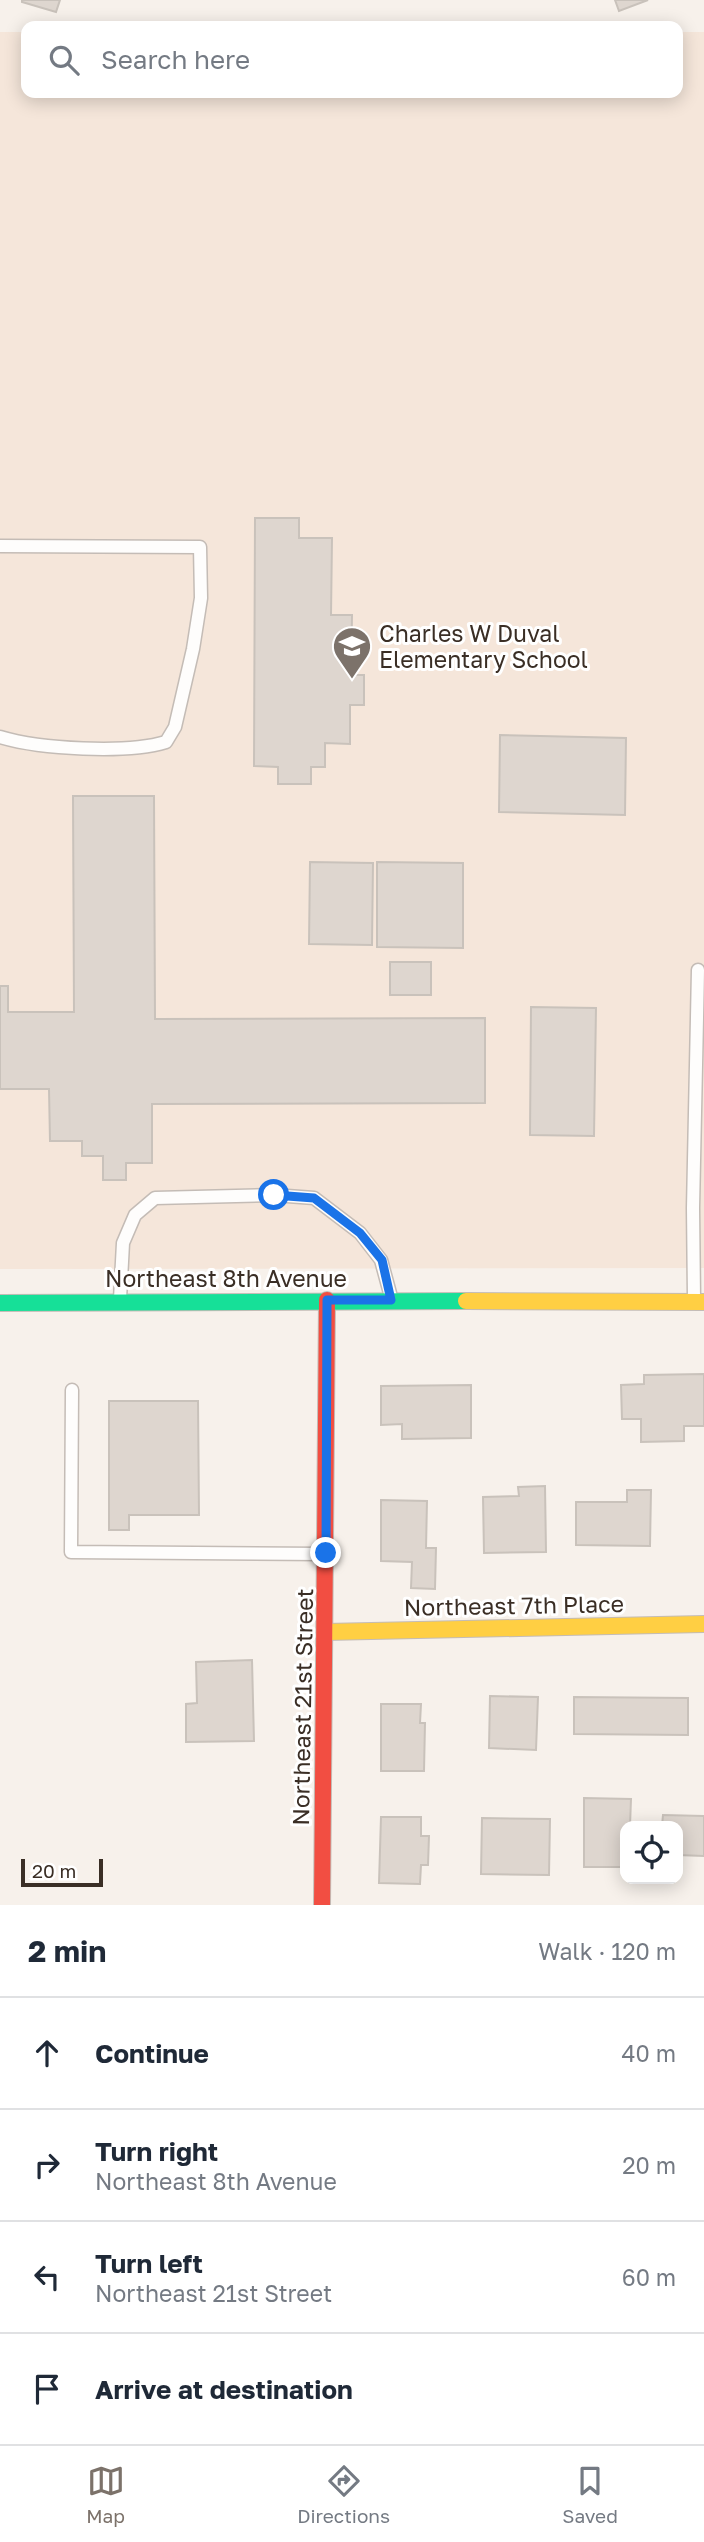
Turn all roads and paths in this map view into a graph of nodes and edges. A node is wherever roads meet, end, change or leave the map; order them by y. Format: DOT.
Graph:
graph roads {
  1 [pos="0,546"];
  2 [pos="0,737"];
  3 [pos="698,970"];
  4 [pos="327,1300"];
  5 [pos="391,1300"];
  6 [pos="120,1302"];
  7 [pos="699,1302"];
  8 [pos="0,1303"];
  9 [pos="72,1390"];
  10 [pos="326,1553"];
  11 [pos="704,1624"];
  12 [pos="325,1632"];
  13 [pos="322,1905"];
  1 -- 2 [label="lane"];
  3 -- 7 [label="lane"];
  4 -- 5 [label="street, Northeast 8th Avenue"];
  4 -- 6 [label="street, Northeast 8th Avenue"];
  4 -- 10 [label="street, Northeast 21st Street"];
  5 -- 6 [label="lane"];
  5 -- 7 [label="street, Northeast 8th Avenue"];
  6 -- 8 [label="street, Northeast 8th Avenue"];
  9 -- 10 [label="lane"];
  10 -- 12 [label="street, Northeast 21st Street"];
  11 -- 12 [label="street, Northeast 7th Place"];
  12 -- 13 [label="street, Northeast 21st Street"];
}
